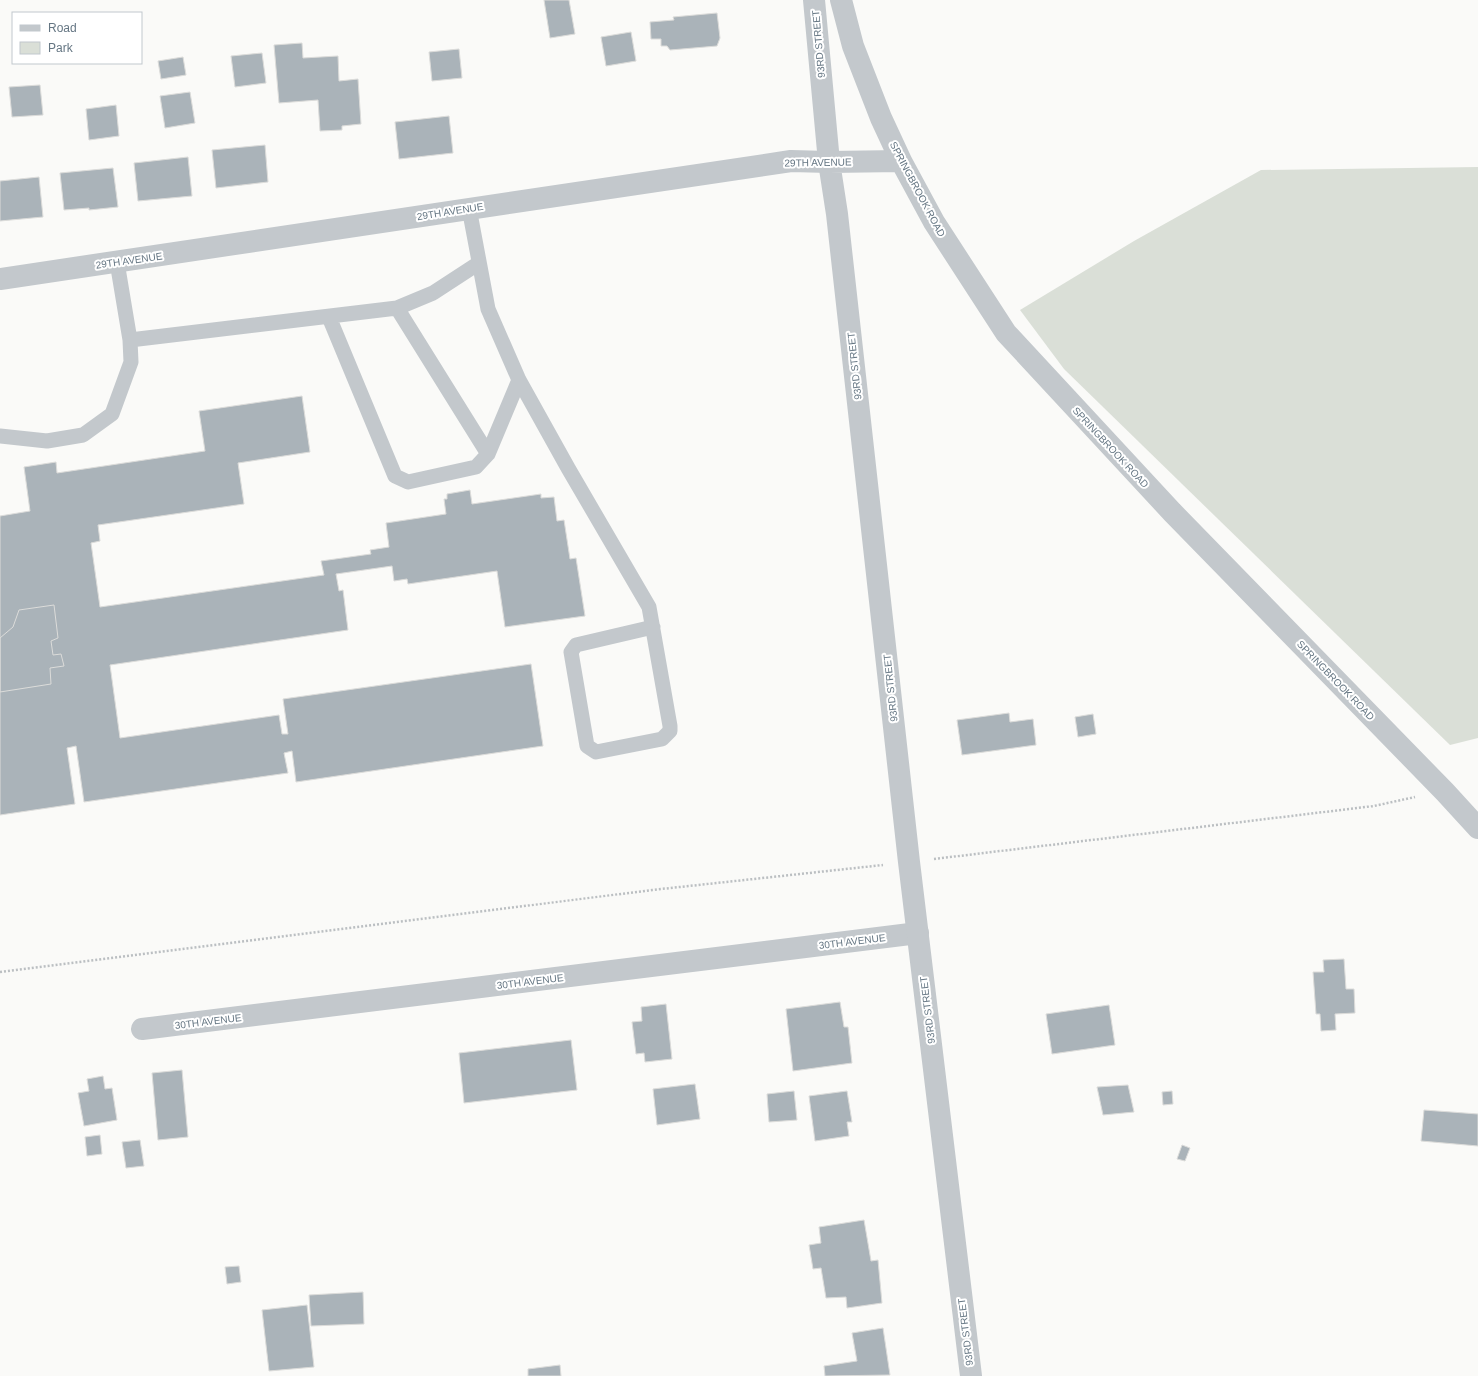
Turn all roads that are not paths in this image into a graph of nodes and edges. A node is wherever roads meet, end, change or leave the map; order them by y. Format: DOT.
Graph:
graph roads {
  1 [pos="814,0"];
  2 [pos="841,0"];
  3 [pos="901,161"];
  4 [pos="829,162"];
  5 [pos="469,208"];
  6 [pos="117,262"];
  7 [pos="479,263"];
  8 [pos="0,278"];
  9 [pos="397,308"];
  10 [pos="328,317"];
  11 [pos="130,340"];
  12 [pos="519,380"];
  13 [pos="0,436"];
  14 [pos="488,454"];
  15 [pos="653,627"];
  16 [pos="1478,828"];
  17 [pos="918,933"];
  18 [pos="142,1029"];
  19 [pos="971,1376"];
  1 -- 4 [label="street, 93RD STREET"];
  2 -- 3 [label="street, SPRINGBROOK ROAD"];
  3 -- 4 [label="street, 29TH AVENUE"];
  3 -- 16 [label="street, SPRINGBROOK ROAD"];
  4 -- 5 [label="street, 29TH AVENUE"];
  4 -- 17 [label="street, 93RD STREET"];
  5 -- 6 [label="street, 29TH AVENUE"];
  5 -- 7 [label="lane"];
  6 -- 8 [label="street, 29TH AVENUE"];
  6 -- 11 [label="lane"];
  7 -- 9 [label="lane"];
  7 -- 12 [label="lane"];
  9 -- 10 [label="lane"];
  9 -- 14 [label="lane"];
  10 -- 11 [label="lane"];
  10 -- 14 [label="lane"];
  11 -- 13 [label="lane"];
  12 -- 14 [label="lane"];
  12 -- 15 [label="lane"];
  15 -- 15 [label="lane"];
  17 -- 18 [label="street, 30TH AVENUE"];
  17 -- 19 [label="street, 93RD STREET"];
}
